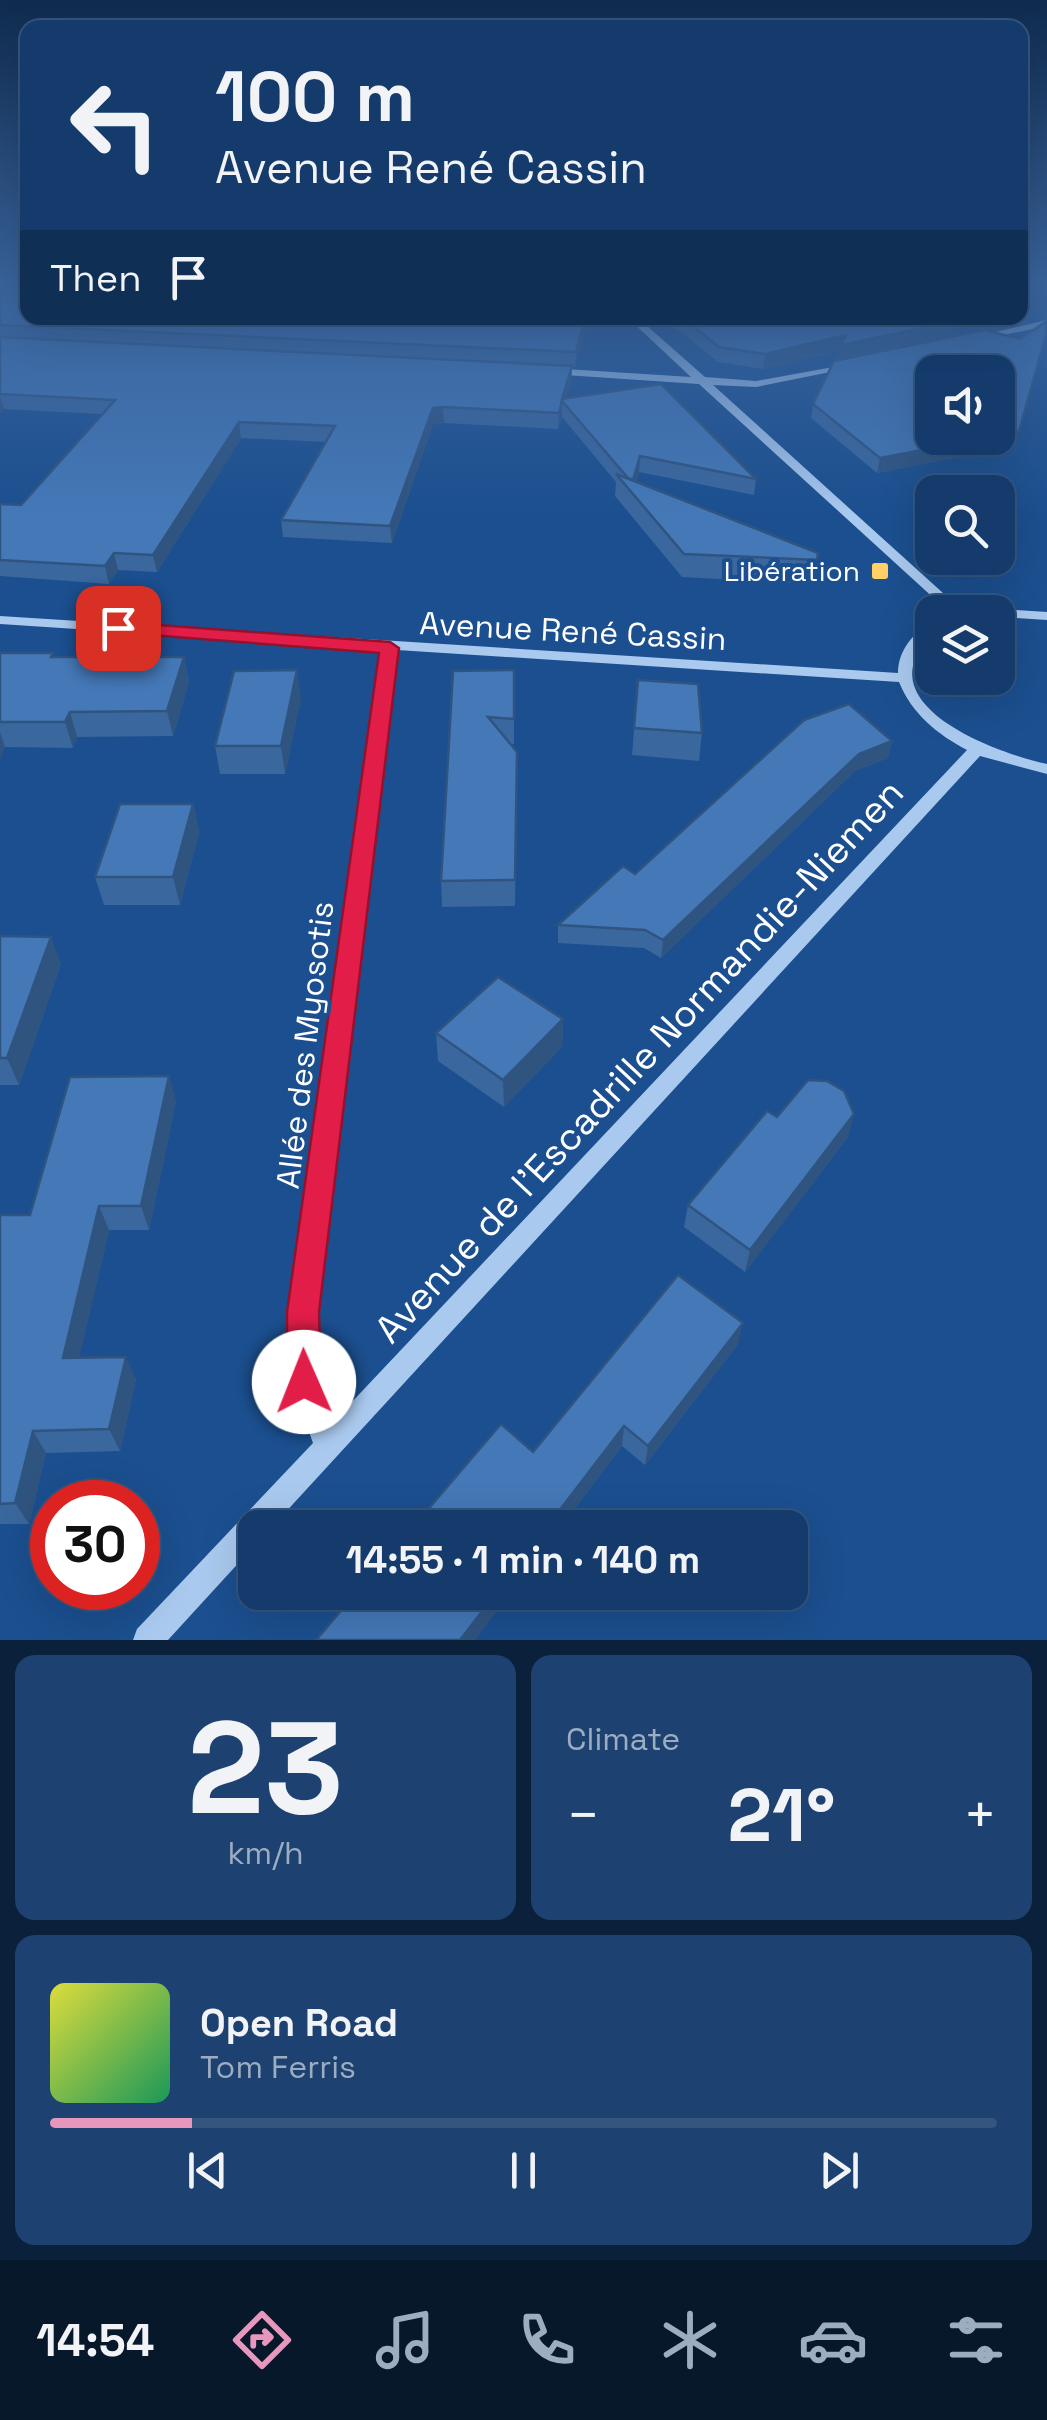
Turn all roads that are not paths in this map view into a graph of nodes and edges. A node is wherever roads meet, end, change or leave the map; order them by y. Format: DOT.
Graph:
graph roads {
  1 [pos="681,362"];
  2 [pos="867,362"];
  3 [pos="538,371"];
  4 [pos="701,380"];
  5 [pos="938,595"];
  6 [pos="1015,614"];
  7 [pos="1047,616"];
  8 [pos="0,620"];
  9 [pos="915,642"];
  10 [pos="390,648"];
  11 [pos="904,678"];
  12 [pos="977,749"];
  13 [pos="1047,769"];
  14 [pos="328,1447"];
  15 [pos="148,1640"];
  1 -- 4 [label="street"];
  2 -- 4 [label="street"];
  3 -- 4 [label="street"];
  4 -- 5 [label="street"];
  6 -- 7 [label="street"];
  8 -- 10 [label="street, Avenue René Cassin"];
  9 -- 11 [label="street"];
  10 -- 11 [label="street, Avenue René Cassin"];
  10 -- 14 [label="street, Allée des Myosotis"];
  11 -- 12 [label="street"];
  12 -- 13 [label="street"];
  12 -- 14 [label="street, Avenue de l'Escadrille Normandie-Niemen"];
  14 -- 15 [label="street, Avenue de l'Escadrille Normandie-Niemen"];
}
